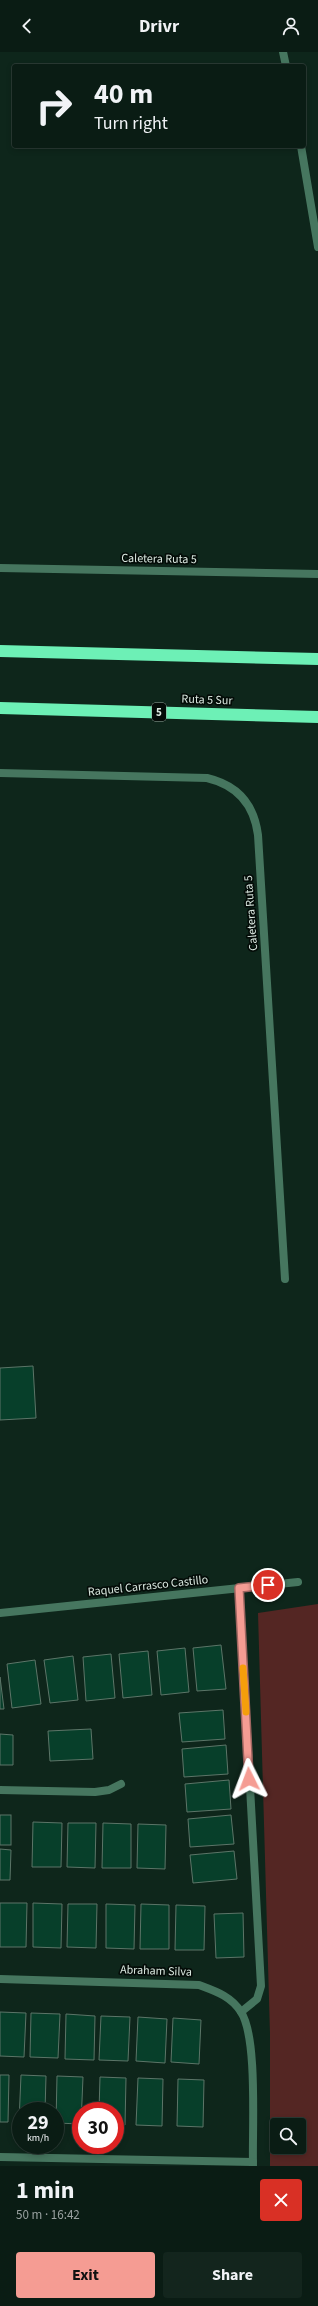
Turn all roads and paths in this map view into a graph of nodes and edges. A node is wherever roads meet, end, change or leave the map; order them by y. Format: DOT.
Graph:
graph roads {
  1 [pos="283,52"];
  2 [pos="286,64"];
  3 [pos="301,148"];
  4 [pos="318,247"];
  5 [pos="0,568"];
  6 [pos="318,574"];
  7 [pos="0,651"];
  8 [pos="318,660"];
  9 [pos="0,708"];
  10 [pos="318,716"];
  11 [pos="0,773"];
  12 [pos="286,1279"];
  13 [pos="298,1582"];
  14 [pos="239,1588"];
  15 [pos="0,1613"];
  16 [pos="121,1784"];
  17 [pos="0,1790"];
  18 [pos="0,1979"];
  19 [pos="242,2012"];
  20 [pos="0,2157"];
  21 [pos="105,2163"];
  22 [pos="253,2164"];
  1 -- 2 [label="street"];
  3 -- 4 [label="street"];
  5 -- 6 [label="street, Caletera Ruta 5"];
  7 -- 8 [label="highway"];
  9 -- 10 [label="highway, Ruta 5 Sur / 5"];
  11 -- 12 [label="street, Caletera Ruta 5"];
  13 -- 14 [label="street, Raquel Carrasco Castillo"];
  14 -- 15 [label="street, Raquel Carrasco Castillo"];
  14 -- 19 [label="street"];
  16 -- 17 [label="street"];
  18 -- 19 [label="street, Abraham Silva"];
  19 -- 22 [label="street, Abraham Silva"];
  20 -- 21 [label="street"];
  21 -- 22 [label="street"];
}
